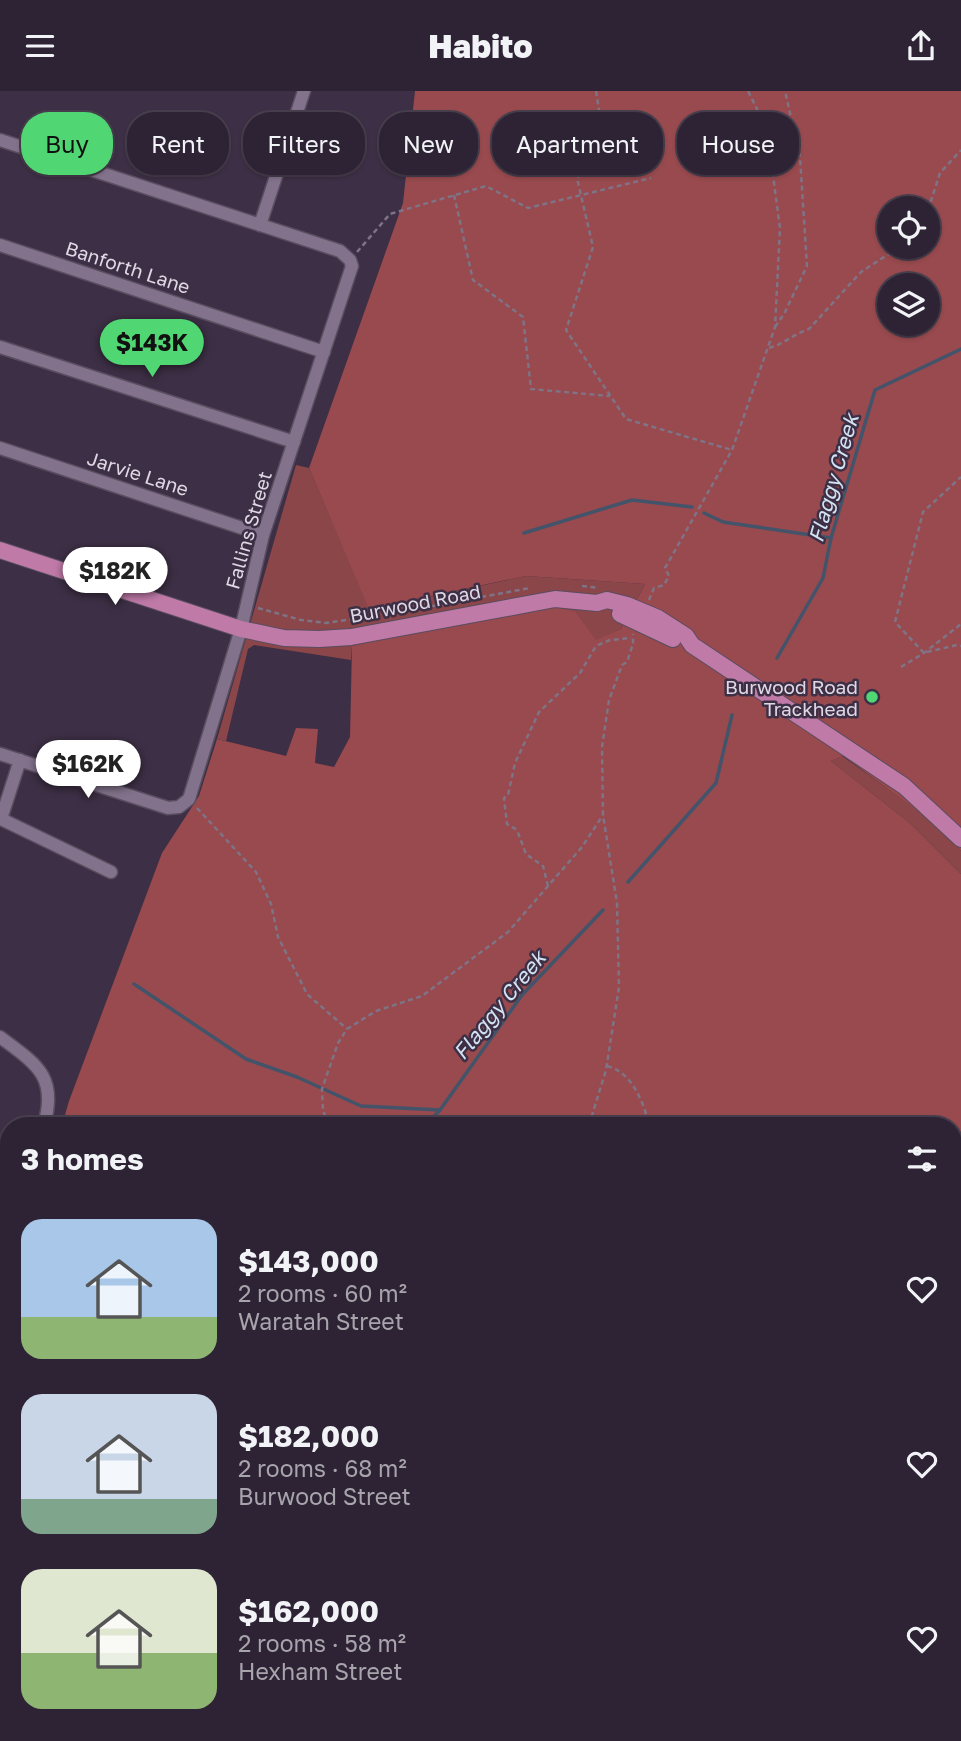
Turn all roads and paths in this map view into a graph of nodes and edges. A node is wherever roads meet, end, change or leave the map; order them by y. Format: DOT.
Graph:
graph roads {
  1 [pos="304,91"];
  2 [pos="596,91"];
  3 [pos="748,91"];
  4 [pos="785,91"];
  5 [pos="0,140"];
  6 [pos="961,150"];
  7 [pos="651,178"];
  8 [pos="454,195"];
  9 [pos="581,195"];
  10 [pos="933,196"];
  11 [pos="260,225"];
  12 [pos="0,245"];
  13 [pos="881,259"];
  14 [pos="350,260"];
  15 [pos="775,327"];
  16 [pos="0,347"];
  17 [pos="769,348"];
  18 [pos="324,352"];
  19 [pos="610,396"];
  20 [pos="294,442"];
  21 [pos="0,448"];
  22 [pos="732,450"];
  23 [pos="961,477"];
  24 [pos="263,535"];
  25 [pos="0,550"];
  26 [pos="579,586"];
  27 [pos="530,588"];
  28 [pos="600,596"];
  29 [pos="247,605"];
  30 [pos="641,616"];
  31 [pos="961,624"];
  32 [pos="242,629"];
  33 [pos="631,638"];
  34 [pos="961,646"];
  35 [pos="924,653"];
  36 [pos="901,667"];
  37 [pos="0,754"];
  38 [pos="20,760"];
  39 [pos="184,803"];
  40 [pos="603,815"];
  41 [pos="0,819"];
  42 [pos="961,839"];
  43 [pos="111,872"];
  44 [pos="548,886"];
  45 [pos="347,1029"];
  46 [pos="0,1037"];
  47 [pos="607,1066"];
  48 [pos="45,1117"];
  49 [pos="325,1117"];
  50 [pos="591,1117"];
  51 [pos="647,1117"];
  1 -- 11 [label="street"];
  2 -- 9 [label="path"];
  3 -- 15 [label="path"];
  4 -- 15 [label="path"];
  5 -- 11 [label="street"];
  6 -- 10 [label="path"];
  7 -- 9 [label="path"];
  8 -- 9 [label="path"];
  8 -- 14 [label="path"];
  8 -- 19 [label="path"];
  9 -- 19 [label="path"];
  11 -- 14 [label="street"];
  12 -- 18 [label="street, Banforth Lane"];
  13 -- 17 [label="path"];
  14 -- 18 [label="street, Fallins Street"];
  15 -- 17 [label="path"];
  16 -- 20 [label="street"];
  17 -- 22 [label="path"];
  18 -- 20 [label="street, Fallins Street"];
  19 -- 22 [label="path"];
  20 -- 24 [label="street, Fallins Street"];
  21 -- 24 [label="street, Jarvie Lane"];
  22 -- 30 [label="path"];
  23 -- 35 [label="path"];
  24 -- 29 [label="street, Fallins Street"];
  25 -- 32 [label="main road, Burwood Road"];
  26 -- 28 [label="path"];
  27 -- 29 [label="path"];
  28 -- 30 [label="main road, Burwood Road"];
  28 -- 32 [label="main road, Burwood Road"];
  29 -- 32 [label="street, Fallins Street"];
  30 -- 33 [label="path"];
  30 -- 42 [label="main road, Burwood Road"];
  31 -- 35 [label="path"];
  32 -- 39 [label="street, Fallins Street"];
  33 -- 40 [label="path"];
  33 -- 44 [label="path"];
  34 -- 35 [label="path"];
  35 -- 36 [label="path"];
  37 -- 38 [label="street"];
  38 -- 39 [label="street"];
  38 -- 41 [label="street"];
  39 -- 45 [label="path"];
  40 -- 44 [label="path"];
  40 -- 47 [label="path"];
  41 -- 43 [label="street"];
  44 -- 45 [label="path"];
  45 -- 49 [label="path"];
  46 -- 48 [label="street"];
  47 -- 50 [label="path"];
  47 -- 51 [label="path"];
}
